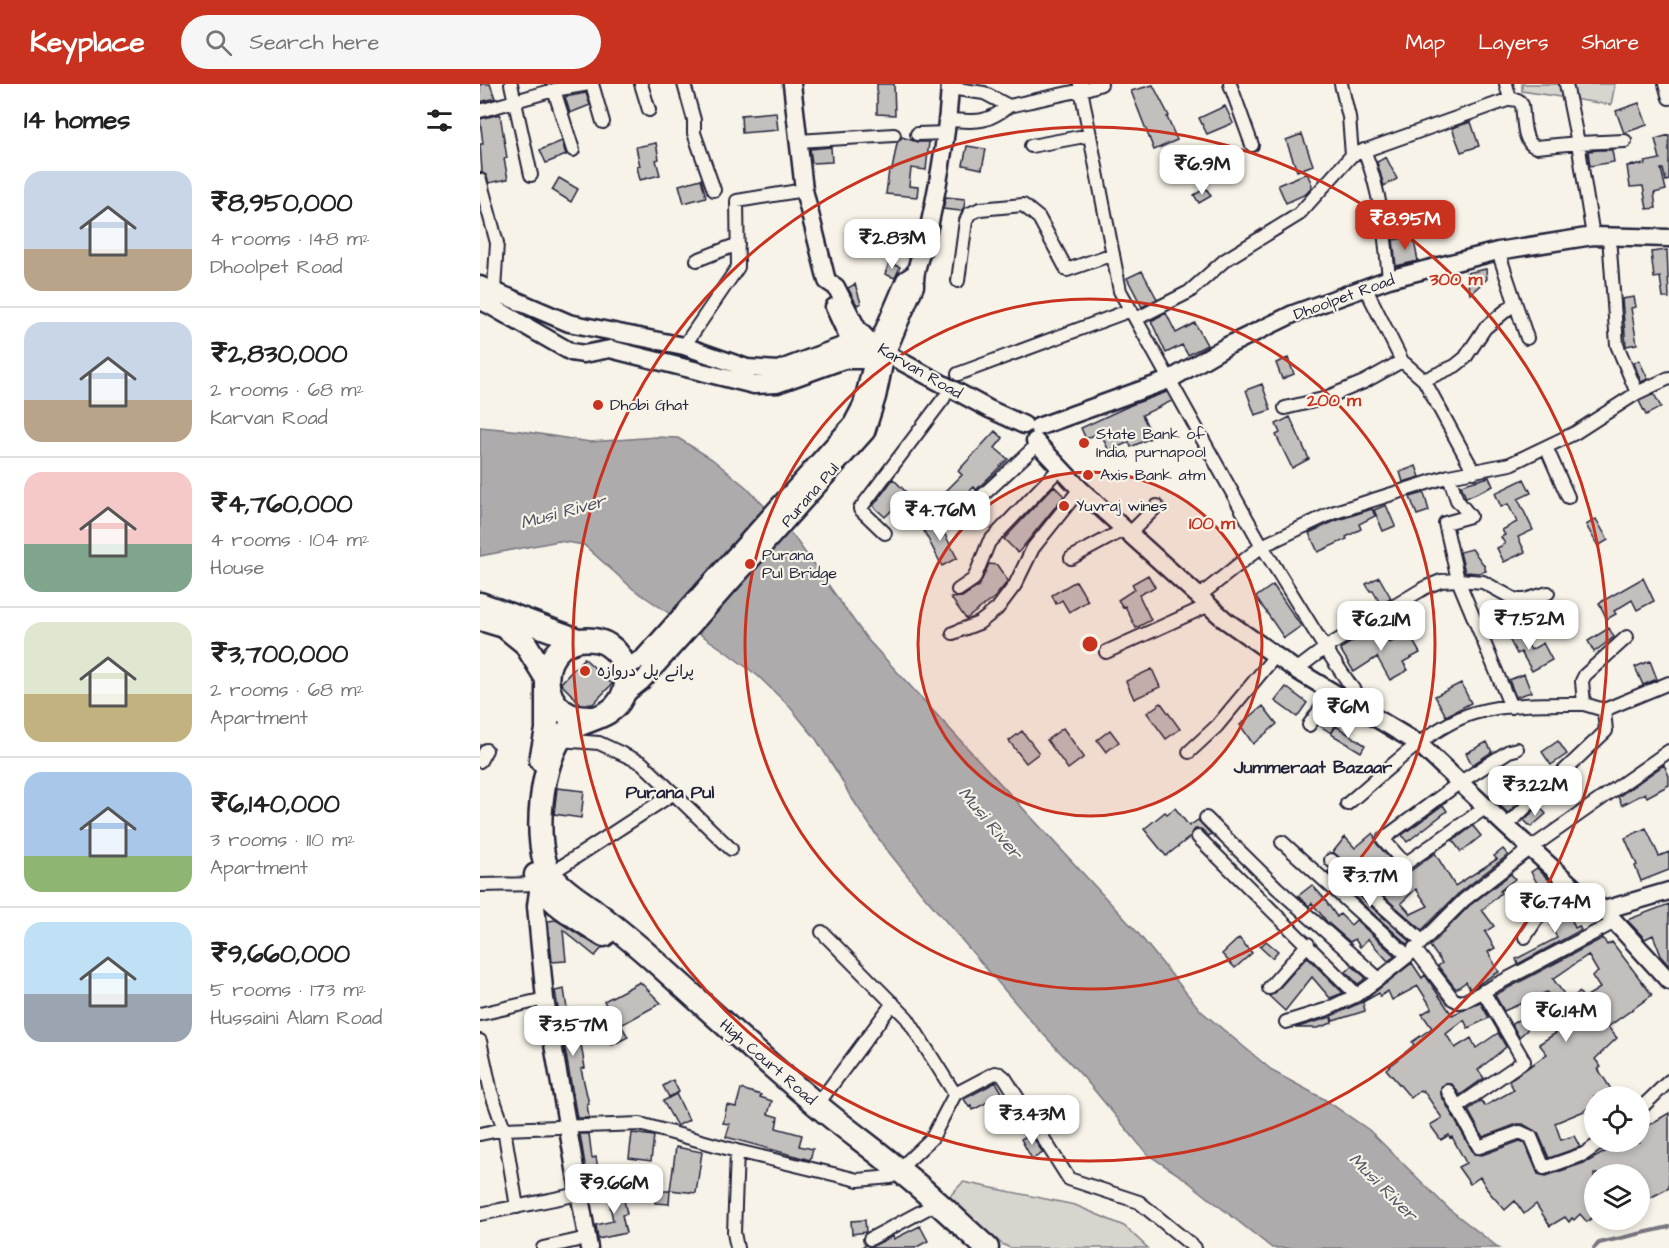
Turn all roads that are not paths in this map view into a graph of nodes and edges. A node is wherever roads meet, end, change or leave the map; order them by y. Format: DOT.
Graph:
graph roads {
  1 [pos="511,84"];
  2 [pos="590,84"];
  3 [pos="641,84"];
  4 [pos="684,84"];
  5 [pos="792,84"];
  6 [pos="1101,84"];
  7 [pos="1230,84"];
  8 [pos="1341,84"];
  9 [pos="1506,84"];
  10 [pos="1566,84"];
  11 [pos="1665,84"];
  12 [pos="950,86"];
  13 [pos="1081,87"];
  14 [pos="554,90"];
  15 [pos="1669,98"];
  16 [pos="1510,99"];
  17 [pos="516,101"];
  18 [pos="1009,106"];
  19 [pos="649,110"];
  20 [pos="480,111"];
  21 [pos="603,122"];
  22 [pos="946,127"];
  23 [pos="917,134"];
  24 [pos="894,135"];
  25 [pos="1090,135"];
  26 [pos="798,141"];
  27 [pos="1625,141"];
  28 [pos="1578,143"];
  29 [pos="1252,144"];
  30 [pos="1031,146"];
  31 [pos="573,150"];
  32 [pos="1358,153"];
  33 [pos="531,175"];
  34 [pos="480,180"];
  35 [pos="714,190"];
  36 [pos="804,190"];
  37 [pos="1601,236"];
  38 [pos="1669,238"];
  39 [pos="738,244"];
  40 [pos="1498,251"];
  41 [pos="1113,254"];
  42 [pos="697,260"];
  43 [pos="1389,279"];
  44 [pos="827,281"];
  45 [pos="958,281"];
  46 [pos="1365,287"];
  47 [pos="486,295"];
  48 [pos="1515,303"];
  49 [pos="1133,314"];
  50 [pos="636,336"];
  51 [pos="1527,338"];
  52 [pos="856,344"];
  53 [pos="684,346"];
  54 [pos="635,354"];
  55 [pos="880,357"];
  56 [pos="844,360"];
  57 [pos="1402,361"];
  58 [pos="958,374"];
  59 [pos="1669,378"];
  60 [pos="1169,380"];
  61 [pos="1424,380"];
  62 [pos="867,386"];
  63 [pos="1637,393"];
  64 [pos="944,398"];
  65 [pos="1285,408"];
  66 [pos="859,428"];
  67 [pos="1031,435"];
  68 [pos="1546,447"];
  69 [pos="1060,468"];
  70 [pos="1474,472"];
  71 [pos="1449,476"];
  72 [pos="1080,489"];
  73 [pos="1568,497"];
  74 [pos="1157,506"];
  75 [pos="955,521"];
  76 [pos="1128,531"];
  77 [pos="885,533"];
  78 [pos="1262,546"];
  79 [pos="1071,558"];
  80 [pos="1458,580"];
  81 [pos="958,590"];
  82 [pos="1548,593"];
  83 [pos="1202,602"];
  84 [pos="480,604"];
  85 [pos="480,618"];
  86 [pos="953,633"];
  87 [pos="1627,637"];
  88 [pos="578,640"];
  89 [pos="1325,648"];
  90 [pos="1106,652"];
  91 [pos="1276,655"];
  92 [pos="653,658"];
  93 [pos="625,667"];
  94 [pos="1296,670"];
  95 [pos="546,679"];
  96 [pos="1669,683"];
  97 [pos="1332,693"];
  98 [pos="622,697"];
  99 [pos="1584,704"];
  100 [pos="1511,707"];
  101 [pos="1360,710"];
  102 [pos="1604,710"];
  103 [pos="597,718"];
  104 [pos="1308,725"];
  105 [pos="559,740"];
  106 [pos="1419,744"];
  107 [pos="1517,748"];
  108 [pos="1669,751"];
  109 [pos="1189,752"];
  110 [pos="1459,783"];
  111 [pos="674,794"];
  112 [pos="1347,804"];
  113 [pos="1485,808"];
  114 [pos="1206,818"];
  115 [pos="1506,826"];
  116 [pos="1198,837"];
  117 [pos="1282,842"];
  118 [pos="1531,848"];
  119 [pos="730,849"];
  120 [pos="1331,860"];
  121 [pos="545,879"];
  122 [pos="481,883"];
  123 [pos="1669,891"];
  124 [pos="1581,894"];
  125 [pos="1610,916"];
  126 [pos="822,932"];
  127 [pos="1525,937"];
  128 [pos="1308,944"];
  129 [pos="1415,948"];
  130 [pos="1379,979"];
  131 [pos="1669,981"];
  132 [pos="1269,988"];
  133 [pos="1484,991"];
  134 [pos="1357,995"];
  135 [pos="545,999"];
  136 [pos="892,1004"];
  137 [pos="480,1014"];
  138 [pos="1286,1022"];
  139 [pos="480,1041"];
  140 [pos="1669,1081"];
  141 [pos="1448,1091"];
  142 [pos="485,1093"];
  143 [pos="955,1094"];
  144 [pos="1650,1099"];
  145 [pos="817,1106"];
  146 [pos="1457,1107"];
  147 [pos="568,1125"];
  148 [pos="504,1130"];
  149 [pos="480,1134"];
  150 [pos="737,1151"];
  151 [pos="1587,1152"];
  152 [pos="896,1174"];
  153 [pos="579,1194"];
  154 [pos="517,1207"];
  155 [pos="928,1208"];
  156 [pos="480,1214"];
  157 [pos="870,1239"];
  158 [pos="588,1243"];
  159 [pos="543,1248"];
  160 [pos="737,1248"];
  161 [pos="975,1248"];
  162 [pos="987,1248"];
  163 [pos="1195,1248"];
  1 -- 17 [label="street"];
  2 -- 14 [label="street"];
  2 -- 21 [label="street"];
  3 -- 19 [label="street"];
  4 -- 35 [label="street"];
  5 -- 26 [label="main road, Karvan Road"];
  6 -- 13 [label="street"];
  7 -- 29 [label="street"];
  8 -- 32 [label="street"];
  9 -- 16 [label="street"];
  10 -- 28 [label="street"];
  11 -- 15 [label="street"];
  12 -- 18 [label="street"];
  12 -- 22 [label="main road"];
  13 -- 18 [label="street"];
  13 -- 25 [label="street"];
  14 -- 17 [label="street"];
  14 -- 31 [label="street"];
  16 -- 28 [label="street"];
  16 -- 32 [label="street"];
  17 -- 20 [label="street"];
  17 -- 33 [label="street"];
  18 -- 22 [label="street"];
  22 -- 23 [label="street"];
  22 -- 55 [label="main road"];
  24 -- 26 [label="street"];
  25 -- 30 [label="street"];
  25 -- 41 [label="street"];
  26 -- 36 [label="main road, Karvan Road"];
  27 -- 28 [label="street"];
  28 -- 37 [label="street"];
  32 -- 43 [label="street"];
  32 -- 49 [label="street"];
  34 -- 47 [label="street"];
  36 -- 39 [label="street"];
  36 -- 44 [label="main road, Karvan Road"];
  37 -- 38 [label="main road, Dhoolpet Road"];
  37 -- 40 [label="main road, Dhoolpet Road"];
  37 -- 63 [label="street"];
  39 -- 42 [label="street"];
  39 -- 53 [label="street"];
  40 -- 43 [label="main road, Dhoolpet Road"];
  40 -- 48 [label="street"];
  41 -- 45 [label="street"];
  41 -- 49 [label="street"];
  43 -- 46 [label="main road, Dhoolpet Road"];
  44 -- 52 [label="main road"];
  44 -- 55 [label="main road, Karvan Road"];
  46 -- 57 [label="street"];
  46 -- 60 [label="main road, Dhoolpet Road"];
  47 -- 50 [label="main road"];
  47 -- 54 [label="main road"];
  48 -- 51 [label="street"];
  48 -- 61 [label="street"];
  49 -- 58 [label="street"];
  49 -- 60 [label="street"];
  50 -- 53 [label="main road"];
  50 -- 54 [label="main road"];
  52 -- 53 [label="main road"];
  52 -- 55 [label="main road"];
  54 -- 56 [label="main road"];
  55 -- 56 [label="main road"];
  55 -- 62 [label="main road"];
  55 -- 64 [label="main road"];
  55 -- 66 [label="main road"];
  55 -- 67 [label="main road, Karvan Road"];
  56 -- 62 [label="main road"];
  57 -- 61 [label="street"];
  57 -- 65 [label="street"];
  59 -- 63 [label="street"];
  60 -- 67 [label="main road, Dhoolpet Road"];
  60 -- 78 [label="street"];
  61 -- 70 [label="street"];
  62 -- 66 [label="main road"];
  63 -- 68 [label="street"];
  64 -- 67 [label="main road"];
  64 -- 77 [label="street"];
  66 -- 92 [label="main road, Purana Pul"];
  67 -- 69 [label="main road"];
  67 -- 75 [label="street"];
  68 -- 70 [label="street"];
  68 -- 73 [label="street"];
  69 -- 72 [label="main road"];
  69 -- 81 [label="street"];
  70 -- 71 [label="street"];
  71 -- 78 [label="street"];
  71 -- 80 [label="street"];
  72 -- 76 [label="main road"];
  72 -- 86 [label="street"];
  74 -- 76 [label="street"];
  76 -- 79 [label="street"];
  76 -- 83 [label="main road"];
  78 -- 83 [label="street"];
  78 -- 89 [label="street"];
  80 -- 82 [label="street"];
  80 -- 89 [label="street"];
  80 -- 100 [label="street"];
  83 -- 90 [label="street"];
  83 -- 91 [label="main road"];
  84 -- 88 [label="highway"];
  85 -- 95 [label="highway"];
  87 -- 99 [label="street"];
  88 -- 93 [label="highway"];
  88 -- 95 [label="highway"];
  89 -- 94 [label="street"];
  89 -- 101 [label="street"];
  91 -- 94 [label="main road"];
  91 -- 109 [label="street"];
  92 -- 93 [label="main road"];
  92 -- 98 [label="main road"];
  93 -- 98 [label="highway"];
  94 -- 97 [label="main road"];
  95 -- 103 [label="highway"];
  95 -- 121 [label="highway"];
  96 -- 102 [label="street"];
  97 -- 101 [label="main road"];
  97 -- 104 [label="street"];
  98 -- 103 [label="highway"];
  99 -- 100 [label="street"];
  99 -- 102 [label="street"];
  100 -- 106 [label="street"];
  101 -- 106 [label="main road"];
  102 -- 115 [label="street"];
  103 -- 105 [label="highway"];
  105 -- 111 [label="street"];
  105 -- 121 [label="highway"];
  106 -- 110 [label="main road"];
  106 -- 112 [label="street"];
  107 -- 110 [label="street"];
  108 -- 118 [label="street"];
  110 -- 113 [label="main road"];
  110 -- 113 [label="street"];
  111 -- 119 [label="street"];
  111 -- 121 [label="street"];
  113 -- 115 [label="main road"];
  114 -- 130 [label="street"];
  115 -- 118 [label="main road"];
  116 -- 128 [label="street"];
  117 -- 129 [label="street"];
  118 -- 124 [label="main road"];
  118 -- 129 [label="street"];
  120 -- 129 [label="street"];
  121 -- 122 [label="street"];
  121 -- 135 [label="main road"];
  121 -- 145 [label="highway, High Court Road"];
  121 -- 152 [label="highway, High Court Road"];
  123 -- 125 [label="main road"];
  124 -- 125 [label="main road"];
  124 -- 127 [label="street"];
  125 -- 131 [label="main road"];
  125 -- 133 [label="street"];
  126 -- 136 [label="street"];
  128 -- 132 [label="street"];
  128 -- 134 [label="street"];
  129 -- 130 [label="street"];
  129 -- 133 [label="street"];
  130 -- 134 [label="street"];
  133 -- 146 [label="street"];
  134 -- 138 [label="street"];
  135 -- 137 [label="street"];
  135 -- 147 [label="main road"];
  136 -- 143 [label="street"];
  136 -- 145 [label="street"];
  139 -- 142 [label="street"];
  140 -- 144 [label="street"];
  141 -- 146 [label="street"];
  142 -- 148 [label="street"];
  143 -- 152 [label="street"];
  143 -- 163 [label="street"];
  145 -- 152 [label="highway, High Court Road"];
  146 -- 151 [label="street"];
  147 -- 148 [label="street"];
  147 -- 150 [label="street"];
  147 -- 153 [label="main road"];
  148 -- 149 [label="street"];
  148 -- 154 [label="street"];
  150 -- 152 [label="street"];
  150 -- 160 [label="street"];
  152 -- 155 [label="highway, High Court Road"];
  152 -- 162 [label="highway, High Court Road"];
  153 -- 154 [label="street"];
  153 -- 158 [label="main road"];
  154 -- 156 [label="street"];
  155 -- 157 [label="street"];
  155 -- 161 [label="highway, High Court Road"];
  158 -- 159 [label="street"];
}
